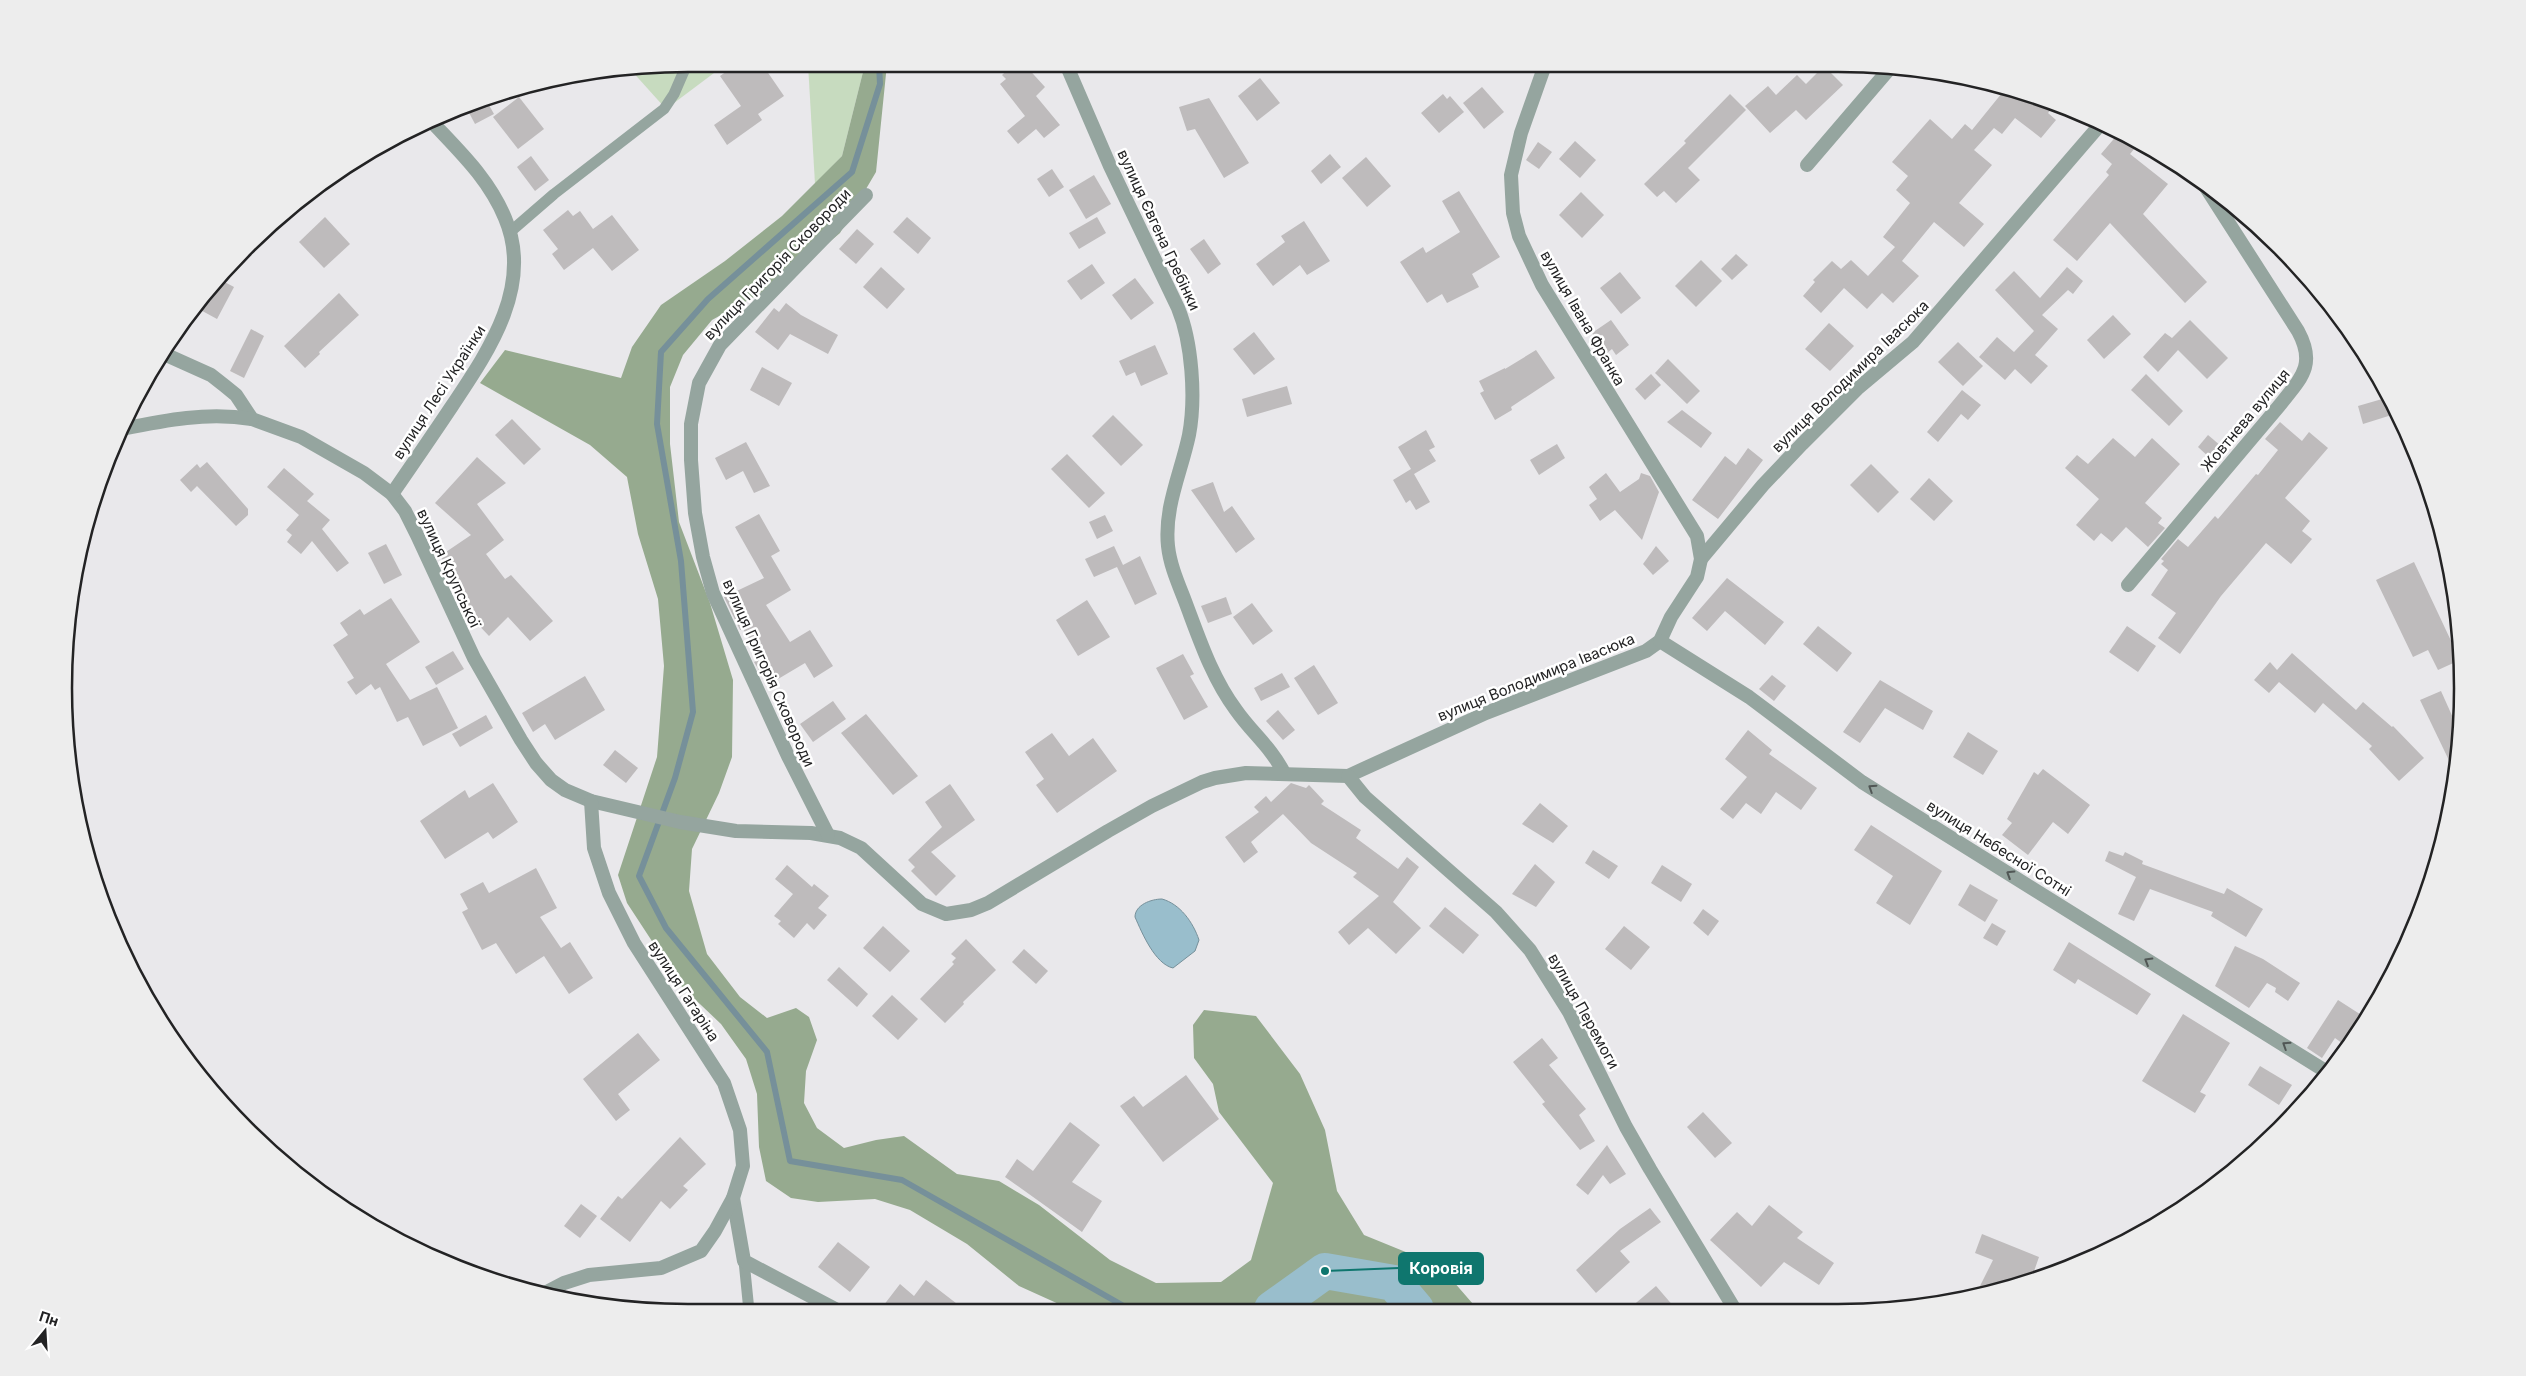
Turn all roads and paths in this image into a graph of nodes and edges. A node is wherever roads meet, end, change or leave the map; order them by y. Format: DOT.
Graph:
graph roads {
  1 [pos="683,72"];
  2 [pos="1069,72"];
  3 [pos="1543,72"];
  4 [pos="1884,75"];
  5 [pos="436,126"];
  6 [pos="2096,129"];
  7 [pos="1807,165"];
  8 [pos="866,194"];
  9 [pos="2213,200"];
  10 [pos="510,232"];
  11 [pos="170,356"];
  12 [pos="252,419"];
  13 [pos="131,427"];
  14 [pos="392,494"];
  15 [pos="1701,564"];
  16 [pos="2128,585"];
  17 [pos="1660,641"];
  18 [pos="1284,773"];
  19 [pos="1348,776"];
  20 [pos="591,801"];
  21 [pos="828,835"];
  22 [pos="2322,1069"];
  23 [pos="733,1198"];
  24 [pos="744,1261"];
  25 [pos="555,1289"];
  26 [pos="748,1304"];
  27 [pos="826,1304"];
  28 [pos="1732,1304"];
  1 -- 10 [label="lane"];
  2 -- 18 [label="street, вулиця Євгена Гребінки"];
  3 -- 15 [label="street, вулиця Івана Франка"];
  4 -- 7 [label="street"];
  5 -- 10 [label="street, вулиця Лесі Українки"];
  6 -- 15 [label="street, вулиця Володимира Івасюка"];
  8 -- 21 [label="street, вулиця Григорія Сковороди"];
  9 -- 16 [label="street, Жовтнева вулиця"];
  10 -- 14 [label="street, вулиця Лесі Українки"];
  11 -- 12 [label="street"];
  12 -- 13 [label="street, вулиця Крупської"];
  12 -- 14 [label="street, вулиця Крупської"];
  14 -- 20 [label="street, вулиця Крупської"];
  15 -- 17 [label="street, вулиця Володимира Івасюка"];
  17 -- 19 [label="street, вулиця Володимира Івасюка"];
  22 -- 17 [label="street, вулиця Небесної Сотні, one-way"];
  18 -- 19 [label="street"];
  18 -- 21 [label="street"];
  19 -- 28 [label="street, вулиця Перемоги"];
  20 -- 21 [label="street, вулиця Крупської"];
  20 -- 23 [label="street, вулиця Гагаріна"];
  23 -- 24 [label="street, вулиця Гагаріна"];
  23 -- 25 [label="street, вулиця Гагаріна"];
  24 -- 26 [label="lane"];
  24 -- 27 [label="street"];
}
